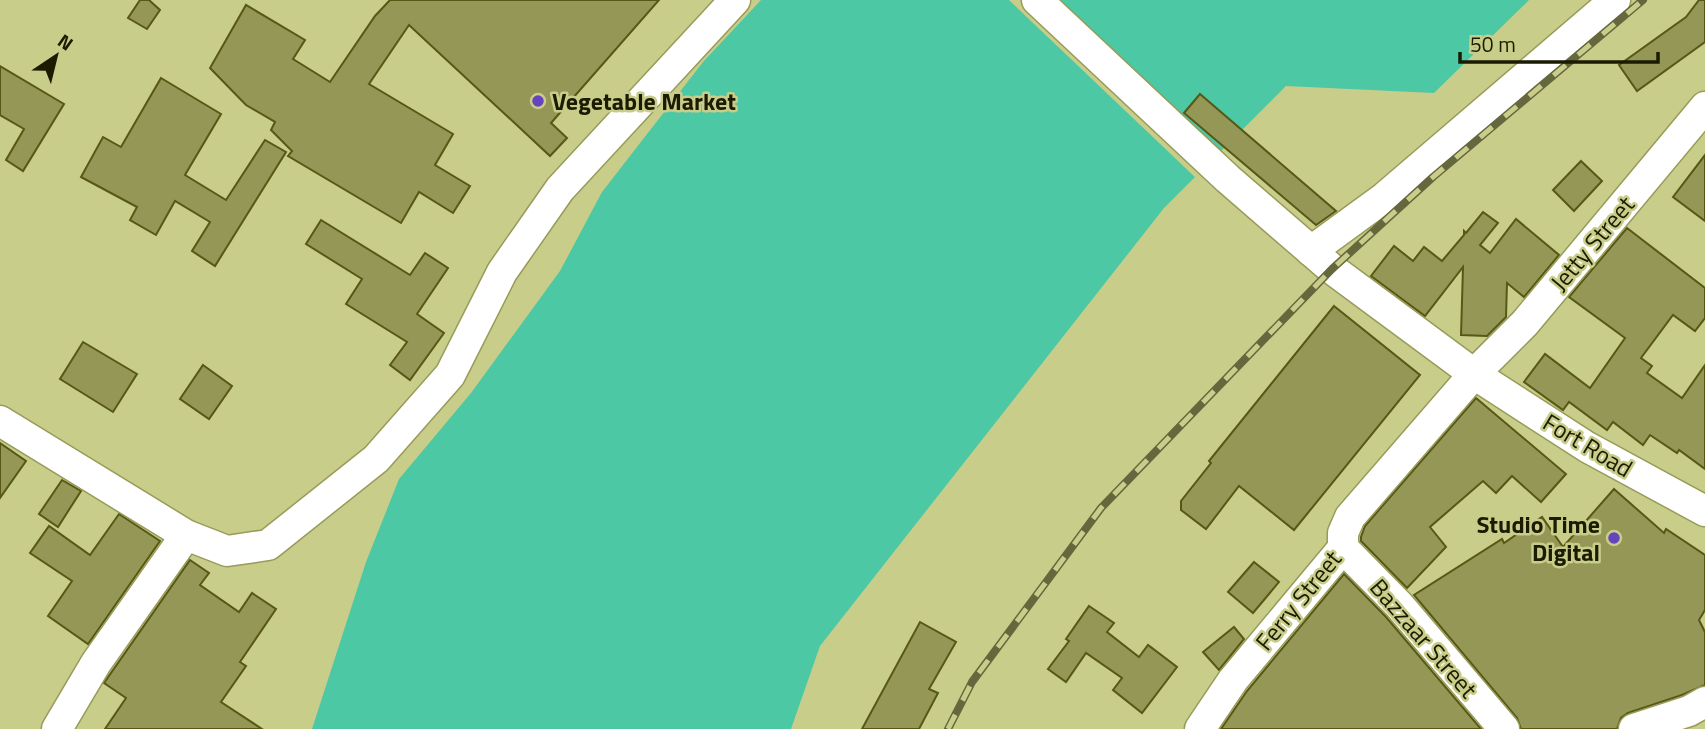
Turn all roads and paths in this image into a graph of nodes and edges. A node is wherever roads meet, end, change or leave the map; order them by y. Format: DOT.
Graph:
graph roads {
  1 [pos="735,0"];
  2 [pos="1037,0"];
  3 [pos="1615,0"];
  4 [pos="1705,107"];
  5 [pos="1311,251"];
  6 [pos="1474,374"];
  7 [pos="0,421"];
  8 [pos="1705,511"];
  9 [pos="186,535"];
  10 [pos="1343,548"];
  11 [pos="1705,702"];
  12 [pos="57,729"];
  13 [pos="1200,729"];
  14 [pos="1504,729"];
  15 [pos="1634,729"];
  1 -- 9 [label="street"];
  2 -- 5 [label="street, Fort Road"];
  3 -- 5 [label="street"];
  4 -- 6 [label="street, Jetty Street"];
  5 -- 6 [label="street, Fort Road"];
  6 -- 8 [label="street, Fort Road"];
  6 -- 10 [label="street, Ferry Street"];
  7 -- 9 [label="street"];
  9 -- 12 [label="street"];
  10 -- 13 [label="street, Ferry Street"];
  10 -- 14 [label="street, Bazzaar Street"];
  11 -- 15 [label="street"];
}
